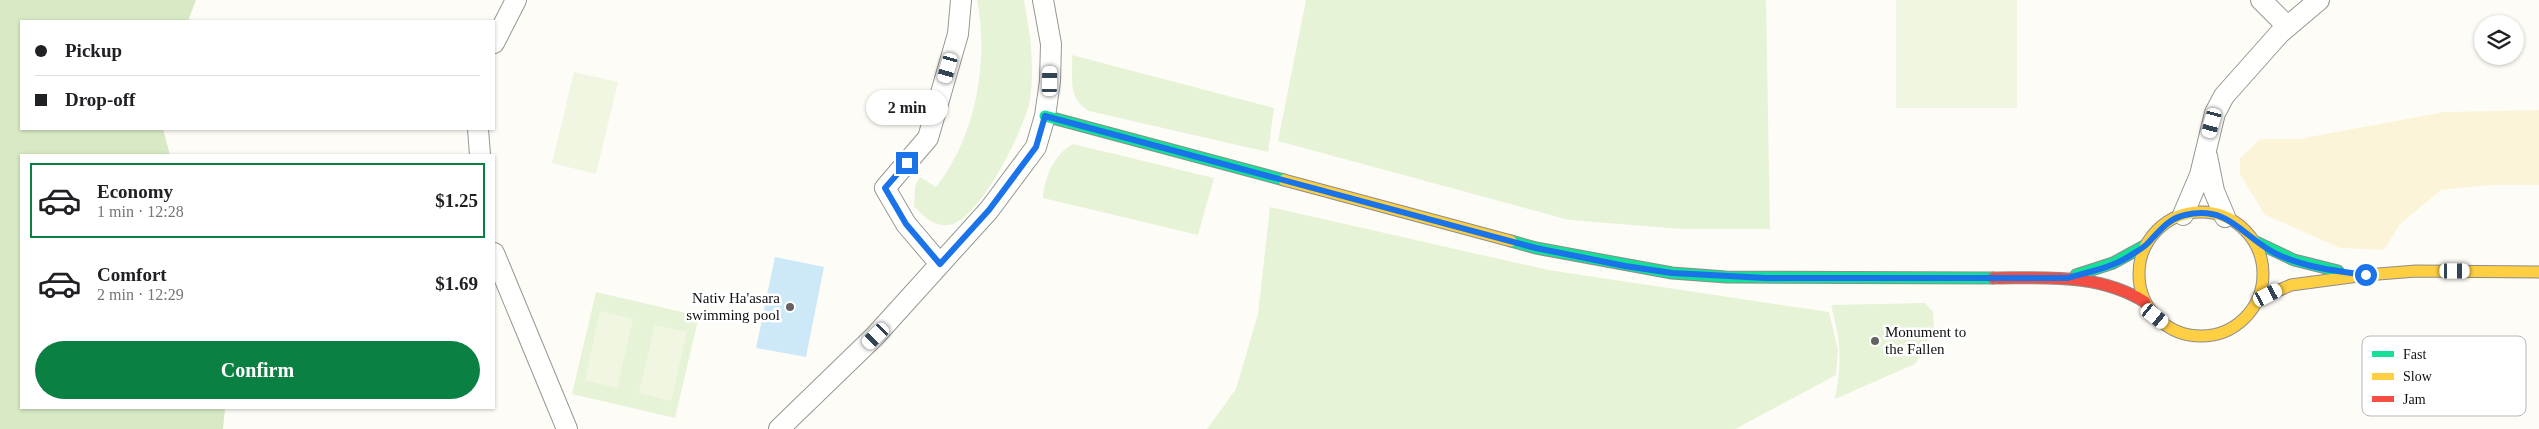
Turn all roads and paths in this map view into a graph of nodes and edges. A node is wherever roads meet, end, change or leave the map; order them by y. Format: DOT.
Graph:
graph roads {
  1 [pos="516,0"];
  2 [pos="961,0"];
  3 [pos="1043,0"];
  4 [pos="2261,0"];
  5 [pos="2319,0"];
  6 [pos="2287,26"];
  7 [pos="495,41"];
  8 [pos="1045,116"];
  9 [pos="478,130"];
  10 [pos="480,154"];
  11 [pos="2207,154"];
  12 [pos="2183,215"];
  13 [pos="2224,217"];
  14 [pos="2254,241"];
  15 [pos="2146,245"];
  16 [pos="495,255"];
  17 [pos="940,264"];
  18 [pos="2539,272"];
  19 [pos="2366,275"];
  20 [pos="2068,278"];
  21 [pos="2258,299"];
  22 [pos="2145,302"];
  23 [pos="567,429"];
  24 [pos="779,429"];
  1 -- 7 [label="street"];
  2 -- 17 [label="street"];
  3 -- 8 [label="street"];
  4 -- 6 [label="street"];
  5 -- 6 [label="street"];
  6 -- 11 [label="street"];
  8 -- 17 [label="street"];
  8 -- 20 [label="street"];
  9 -- 10 [label="street"];
  11 -- 12 [label="street"];
  11 -- 13 [label="street"];
  12 -- 13 [label="street"];
  12 -- 15 [label="street"];
  13 -- 14 [label="street"];
  14 -- 19 [label="street"];
  14 -- 21 [label="street"];
  15 -- 20 [label="street"];
  15 -- 22 [label="street"];
  16 -- 23 [label="street"];
  17 -- 24 [label="street"];
  18 -- 19 [label="street"];
  19 -- 21 [label="street"];
  20 -- 22 [label="street"];
  21 -- 22 [label="street"];
}
